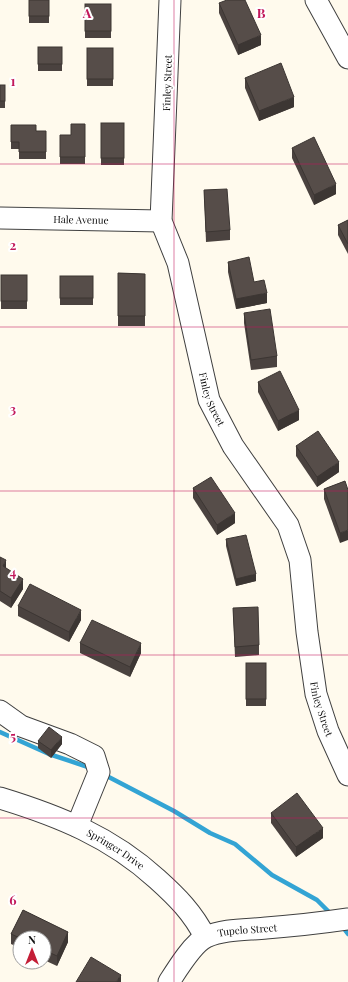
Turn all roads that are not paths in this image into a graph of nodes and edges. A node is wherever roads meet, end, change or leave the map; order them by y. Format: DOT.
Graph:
graph roads {
  1 [pos="170,0"];
  2 [pos="316,0"];
  3 [pos="348,58"];
  4 [pos="0,218"];
  5 [pos="161,221"];
  6 [pos="0,711"];
  7 [pos="348,775"];
  8 [pos="0,798"];
  9 [pos="77,826"];
  10 [pos="348,919"];
  11 [pos="205,937"];
  12 [pos="169,982"];
  1 -- 5 [label="street, Finley Street"];
  2 -- 3 [label="street"];
  4 -- 5 [label="street, Hale Avenue"];
  5 -- 7 [label="street, Finley Street"];
  6 -- 9 [label="street"];
  8 -- 9 [label="street, Springer Drive"];
  9 -- 11 [label="street, Springer Drive"];
  10 -- 11 [label="street, Tupelo Street"];
  11 -- 12 [label="street, Tupelo Street"];
}
